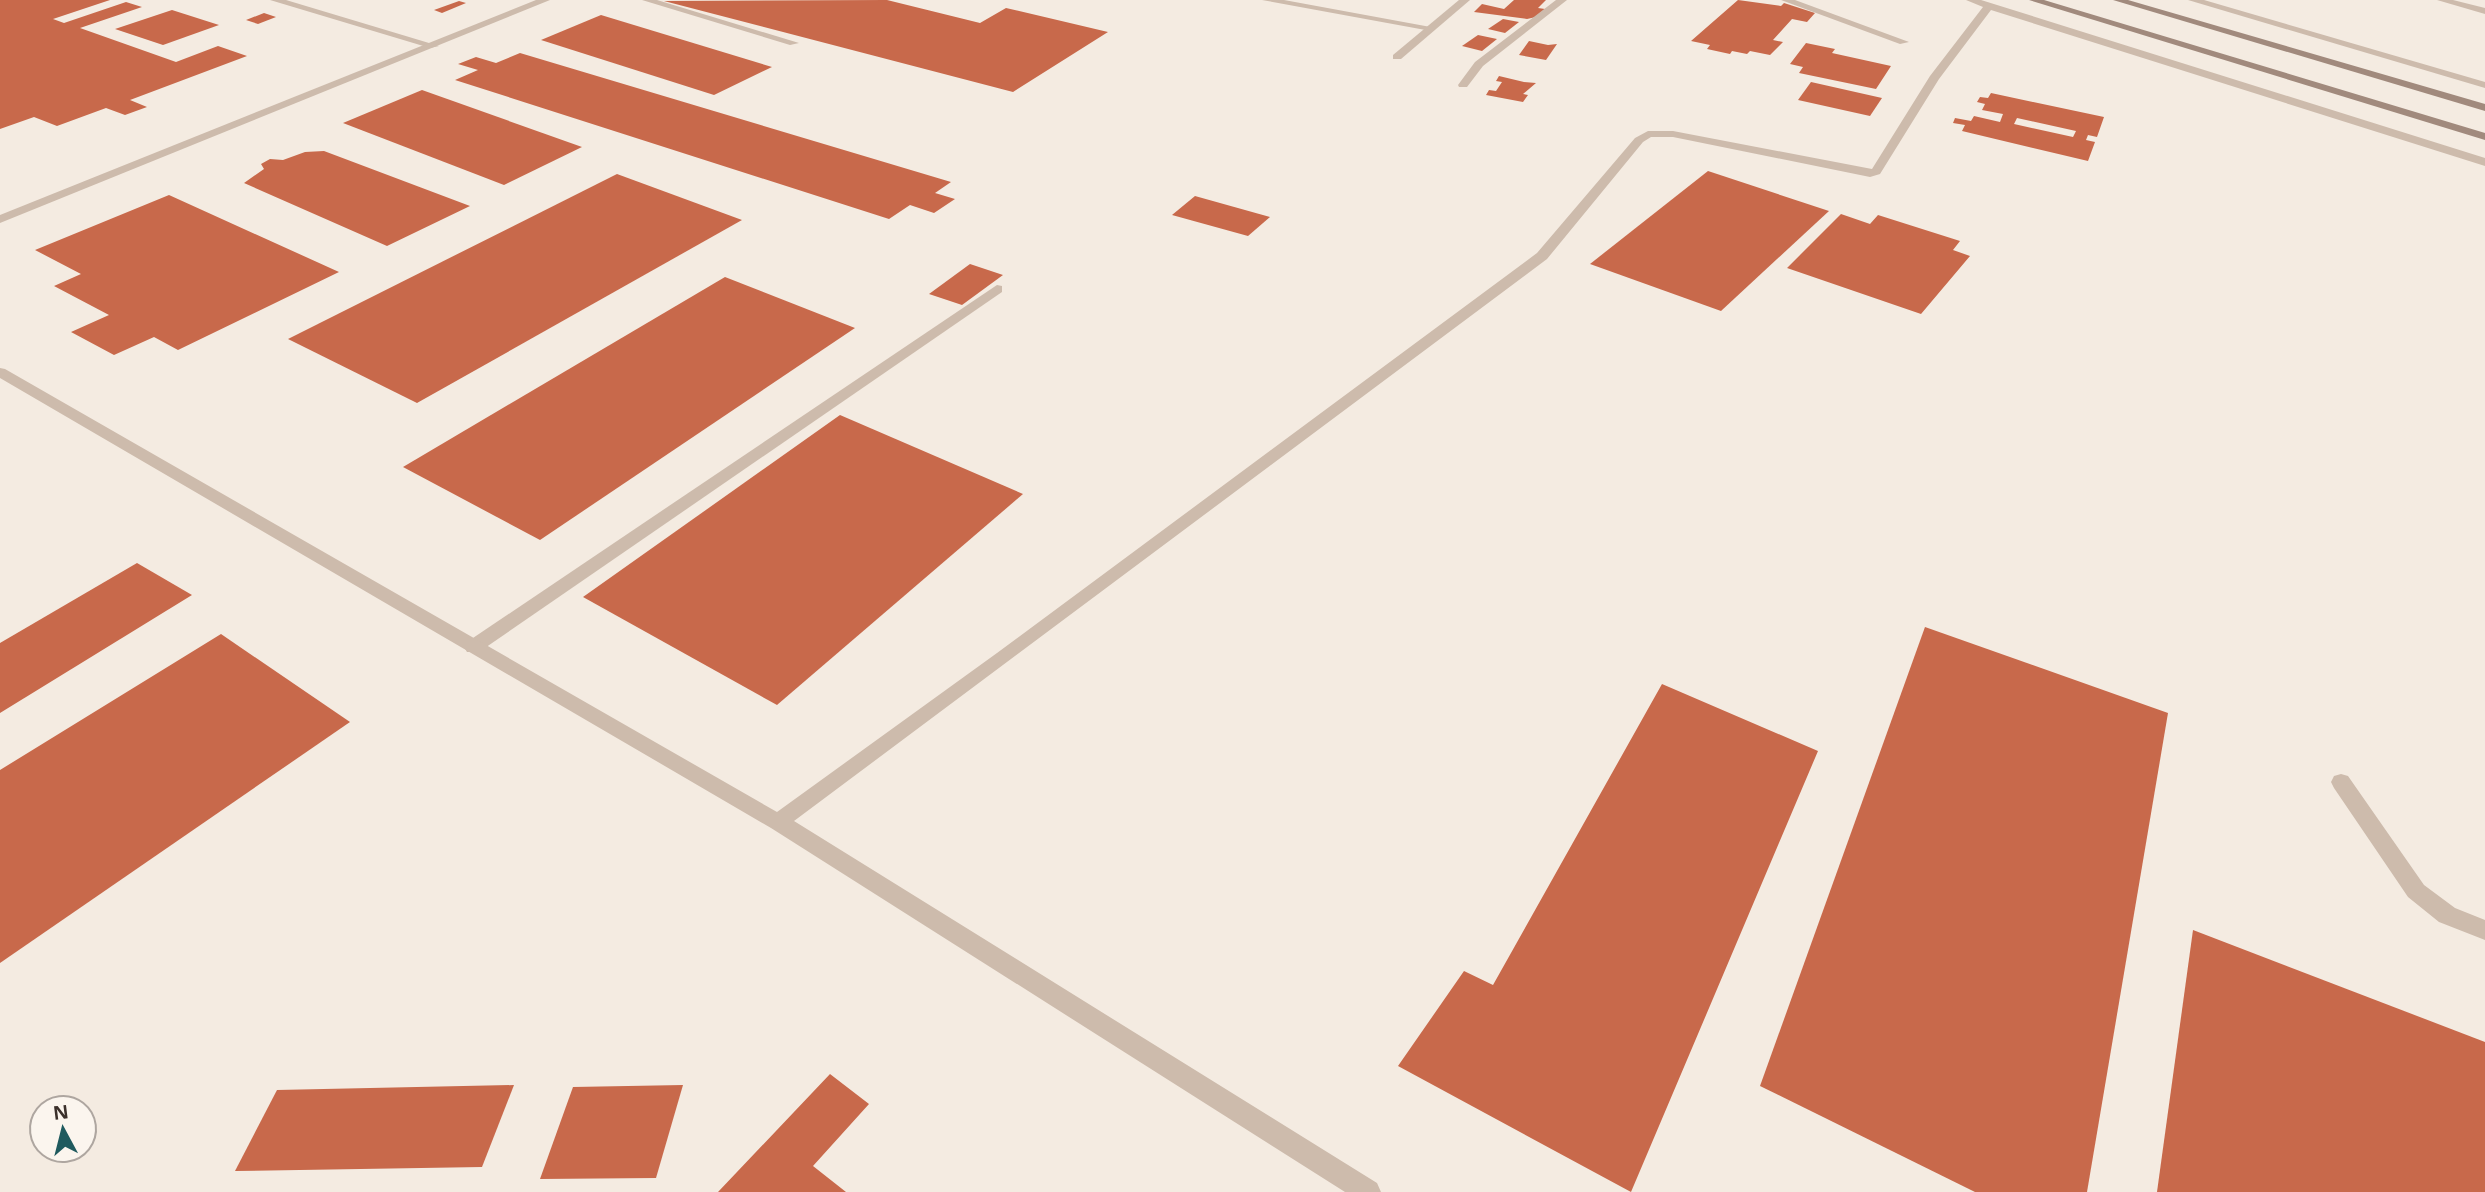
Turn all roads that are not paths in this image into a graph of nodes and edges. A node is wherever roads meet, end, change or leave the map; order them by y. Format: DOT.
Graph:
graph roads {
  1 [pos="275,0"];
  2 [pos="545,0"];
  3 [pos="647,0"];
  4 [pos="1267,0"];
  5 [pos="1465,0"];
  6 [pos="1562,0"];
  7 [pos="1786,0"];
  8 [pos="1971,0"];
  9 [pos="2034,0"];
  10 [pos="2118,0"];
  11 [pos="2193,0"];
  12 [pos="2442,0"];
  13 [pos="1989,6"];
  14 [pos="2485,11"];
  15 [pos="1431,29"];
  16 [pos="1904,42"];
  17 [pos="794,43"];
  18 [pos="434,46"];
  19 [pos="1397,57"];
  20 [pos="1463,85"];
  21 [pos="2485,85"];
  22 [pos="2485,108"];
  23 [pos="2485,137"];
  24 [pos="2485,162"];
  25 [pos="0,219"];
  26 [pos="997,289"];
  27 [pos="0,372"];
  28 [pos="473,647"];
  29 [pos="2341,782"];
  30 [pos="778,822"];
  31 [pos="2485,930"];
  32 [pos="1368,1192"];
  1 -- 18 [label="street"];
  2 -- 18 [label="street"];
  3 -- 17 [label="street"];
  4 -- 15 [label="street"];
  5 -- 15 [label="street"];
  6 -- 20 [label="street"];
  7 -- 16 [label="street"];
  8 -- 13 [label="street"];
  9 -- 23 [label="main road"];
  10 -- 22 [label="main road"];
  11 -- 21 [label="street"];
  12 -- 14 [label="street"];
  13 -- 24 [label="street"];
  13 -- 30 [label="street"];
  15 -- 19 [label="street"];
  18 -- 25 [label="street"];
  26 -- 28 [label="street"];
  27 -- 28 [label="street"];
  28 -- 30 [label="street"];
  29 -- 31 [label="street"];
  30 -- 32 [label="street"];
}
